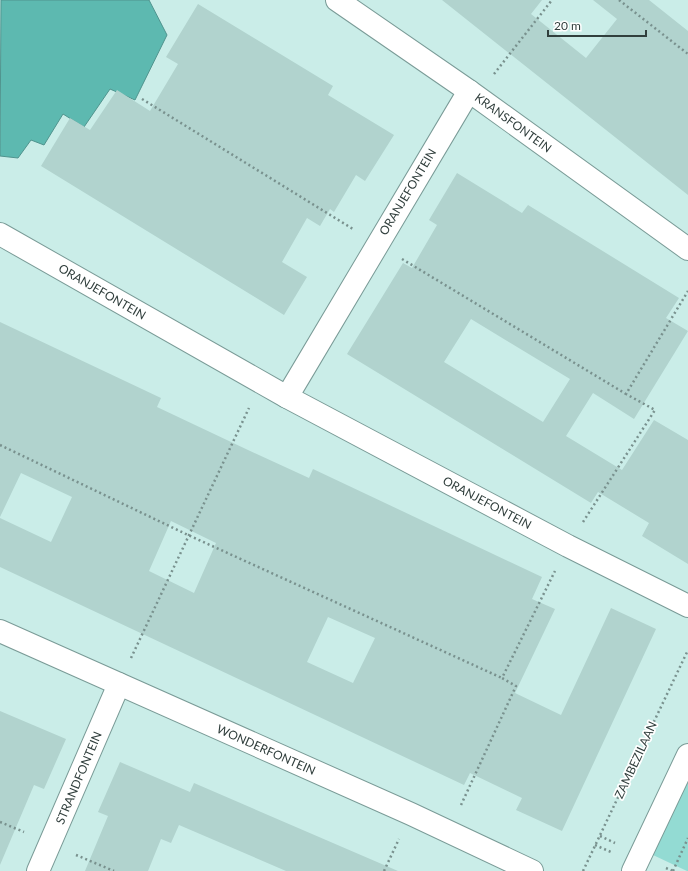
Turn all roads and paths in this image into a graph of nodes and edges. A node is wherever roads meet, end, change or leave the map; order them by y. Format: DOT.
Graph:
graph roads {
  1 [pos="337,0"];
  2 [pos="552,0"];
  3 [pos="619,0"];
  4 [pos="688,54"];
  5 [pos="473,94"];
  6 [pos="0,234"];
  7 [pos="688,249"];
  8 [pos="261,382"];
  9 [pos="287,397"];
  10 [pos="0,445"];
  11 [pos="188,534"];
  12 [pos="688,606"];
  13 [pos="0,631"];
  14 [pos="688,650"];
  15 [pos="502,678"];
  16 [pos="119,684"];
  17 [pos="688,755"];
  18 [pos="411,814"];
  19 [pos="688,838"];
  20 [pos="38,871"];
  21 [pos="384,871"];
  22 [pos="532,871"];
  23 [pos="583,871"];
  24 [pos="633,871"];
  25 [pos="673,871"];
  1 -- 5 [label="street, KRANSFONTEIN"];
  2 -- 5 [label="path"];
  3 -- 4 [label="path"];
  5 -- 7 [label="street, KRANSFONTEIN"];
  5 -- 9 [label="street, ORANJEFONTEIN"];
  6 -- 8 [label="street, ORANJEFONTEIN"];
  8 -- 9 [label="street, ORANJEFONTEIN"];
  8 -- 11 [label="path"];
  9 -- 12 [label="street, ORANJEFONTEIN"];
  10 -- 11 [label="path"];
  11 -- 15 [label="path"];
  11 -- 16 [label="path"];
  13 -- 16 [label="street, WONDERFONTEIN"];
  14 -- 23 [label="path, ZAMBEZILAAN"];
  16 -- 18 [label="street, WONDERFONTEIN"];
  16 -- 20 [label="street, STRANDFONTEIN"];
  17 -- 24 [label="street"];
  18 -- 21 [label="path"];
  18 -- 22 [label="street, WONDERFONTEIN"];
  19 -- 25 [label="path"];
}
